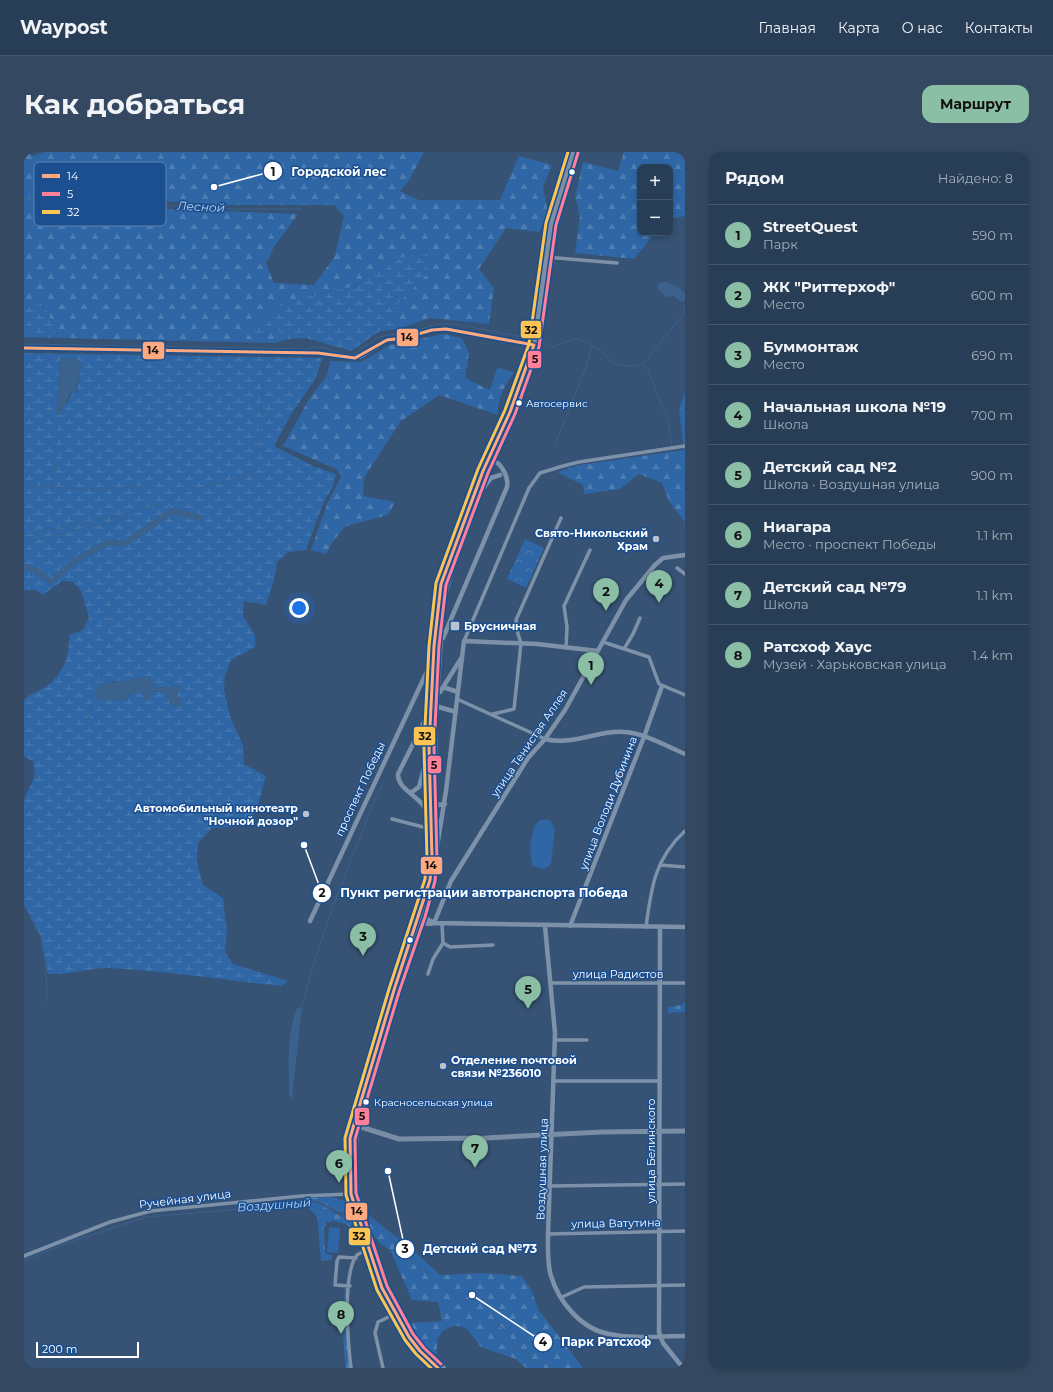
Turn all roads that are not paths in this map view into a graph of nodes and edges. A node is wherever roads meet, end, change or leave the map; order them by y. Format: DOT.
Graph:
graph roads {
  1 [pos="573,152"];
  2 [pos="545,257"];
  3 [pos="617,263"];
  4 [pos="534,345"];
  5 [pos="24,348"];
  6 [pos="510,412"];
  7 [pos="685,446"];
  8 [pos="493,460"];
  9 [pos="487,469"];
  10 [pos="500,475"];
  11 [pos="507,478"];
  12 [pos="481,490"];
  13 [pos="561,518"];
  14 [pos="590,550"];
  15 [pos="685,555"];
  16 [pos="677,568"];
  17 [pos="685,574"];
  18 [pos="640,618"];
  19 [pos="443,638"];
  20 [pos="464,640"];
  21 [pos="603,642"];
  22 [pos="521,643"];
  23 [pos="566,648"];
  24 [pos="624,649"];
  25 [pos="598,651"];
  26 [pos="462,657"];
  27 [pos="430,665"];
  28 [pos="662,686"];
  29 [pos="443,687"];
  30 [pos="440,692"];
  31 [pos="458,692"];
  32 [pos="685,695"];
  33 [pos="457,699"];
  34 [pos="439,708"];
  35 [pos="456,712"];
  36 [pos="493,714"];
  37 [pos="428,716"];
  38 [pos="433,722"];
  39 [pos="644,737"];
  40 [pos="545,739"];
  41 [pos="429,747"];
  42 [pos="685,754"];
  43 [pos="409,792"];
  44 [pos="434,799"];
  45 [pos="445,804"];
  46 [pos="430,816"];
  47 [pos="392,819"];
  48 [pos="430,826"];
  49 [pos="685,831"];
  50 [pos="436,856"];
  51 [pos="660,864"];
  52 [pos="685,867"];
  53 [pos="422,916"];
  54 [pos="310,921"];
  55 [pos="420,923"];
  56 [pos="434,923"];
  57 [pos="442,924"];
  58 [pos="545,926"];
  59 [pos="570,926"];
  60 [pos="646,927"];
  61 [pos="660,927"];
  62 [pos="685,927"];
  63 [pos="443,943"];
  64 [pos="493,945"];
  65 [pos="428,974"];
  66 [pos="552,983"];
  67 [pos="659,983"];
  68 [pos="685,983"];
  69 [pos="555,1040"];
  70 [pos="587,1040"];
  71 [pos="555,1081"];
  72 [pos="660,1081"];
  73 [pos="355,1125"];
  74 [pos="660,1131"];
  75 [pos="685,1131"];
  76 [pos="552,1134"];
  77 [pos="660,1184"];
  78 [pos="685,1184"];
  79 [pos="550,1186"];
  80 [pos="353,1195"];
  81 [pos="660,1231"];
  82 [pos="685,1231"];
  83 [pos="548,1234"];
  84 [pos="370,1248"];
  85 [pos="24,1256"];
  86 [pos="356,1258"];
  87 [pos="660,1285"];
  88 [pos="685,1285"];
  89 [pos="350,1286"];
  90 [pos="562,1297"];
  91 [pos="395,1314"];
  92 [pos="660,1336"];
  93 [pos="685,1336"];
  94 [pos="351,1368"];
  95 [pos="383,1368"];
  96 [pos="438,1368"];
  97 [pos="444,1368"];
  98 [pos="683,1368"];
  1 -- 2 [label="main road"];
  2 -- 3 [label="street"];
  2 -- 4 [label="main road"];
  4 -- 5 [label="street"];
  4 -- 6 [label="main road"];
  6 -- 8 [label="main road"];
  6 -- 9 [label="main road"];
  7 -- 20 [label="street"];
  8 -- 9 [label="main road"];
  8 -- 11 [label="street"];
  9 -- 10 [label="street"];
  9 -- 12 [label="main road"];
  9 -- 38 [label="main road, bridge"];
  10 -- 11 [label="street"];
  10 -- 12 [label="street"];
  11 -- 19 [label="street"];
  12 -- 38 [label="main road, bridge"];
  13 -- 22 [label="street"];
  14 -- 23 [label="street"];
  15 -- 21 [label="street, улица Тенистая Аллея"];
  16 -- 17 [label="street"];
  18 -- 24 [label="street"];
  20 -- 22 [label="street"];
  20 -- 26 [label="street"];
  21 -- 24 [label="street"];
  21 -- 25 [label="street, улица Тенистая Аллея"];
  22 -- 23 [label="street"];
  22 -- 36 [label="street"];
  23 -- 25 [label="street"];
  24 -- 28 [label="street"];
  25 -- 40 [label="street, улица Тенистая Аллея"];
  26 -- 29 [label="street"];
  26 -- 31 [label="street"];
  27 -- 54 [label="street, проспект Победы"];
  28 -- 32 [label="street"];
  28 -- 39 [label="street, улица Володи Дубинина"];
  29 -- 30 [label="street"];
  29 -- 31 [label="street"];
  31 -- 33 [label="street"];
  33 -- 35 [label="street"];
  33 -- 36 [label="street"];
  34 -- 35 [label="street"];
  35 -- 45 [label="street"];
  36 -- 40 [label="street"];
  37 -- 43 [label="street"];
  38 -- 41 [label="main road"];
  38 -- 44 [label="main road"];
  39 -- 40 [label="street"];
  39 -- 42 [label="street"];
  39 -- 59 [label="street, улица Володи Дубинина"];
  40 -- 56 [label="street, улица Тенистая Аллея"];
  41 -- 43 [label="street"];
  41 -- 46 [label="main road"];
  43 -- 46 [label="street"];
  44 -- 45 [label="street"];
  44 -- 50 [label="main road"];
  45 -- 50 [label="street"];
  46 -- 48 [label="main road"];
  47 -- 48 [label="street"];
  48 -- 53 [label="main road"];
  49 -- 51 [label="street"];
  50 -- 53 [label="main road"];
  51 -- 52 [label="street"];
  51 -- 60 [label="street"];
  53 -- 55 [label="main road"];
  53 -- 56 [label="street"];
  55 -- 56 [label="street"];
  55 -- 73 [label="main road"];
  56 -- 57 [label="street"];
  57 -- 58 [label="street"];
  57 -- 63 [label="street"];
  58 -- 59 [label="street"];
  58 -- 66 [label="street, Воздушная улица"];
  59 -- 60 [label="street"];
  60 -- 61 [label="street"];
  61 -- 62 [label="street"];
  61 -- 67 [label="street, улица Белинского"];
  63 -- 64 [label="street"];
  63 -- 65 [label="street"];
  66 -- 67 [label="street, улица Радистов"];
  66 -- 69 [label="street, Воздушная улица"];
  67 -- 68 [label="street, улица Радистов"];
  67 -- 72 [label="street, улица Белинского"];
  69 -- 70 [label="street"];
  69 -- 71 [label="street, Воздушная улица"];
  71 -- 72 [label="street"];
  71 -- 76 [label="street, Воздушная улица"];
  72 -- 74 [label="street, улица Белинского"];
  73 -- 76 [label="main road"];
  73 -- 80 [label="main road"];
  74 -- 75 [label="main road"];
  74 -- 76 [label="main road"];
  74 -- 77 [label="street, улица Белинского"];
  76 -- 79 [label="street, Воздушная улица"];
  77 -- 78 [label="street"];
  77 -- 79 [label="street"];
  77 -- 81 [label="street, улица Белинского"];
  79 -- 83 [label="street, Воздушная улица"];
  80 -- 84 [label="main road"];
  80 -- 85 [label="street, Ручейная улица"];
  81 -- 82 [label="street, улица Ватутина"];
  81 -- 83 [label="street, улица Ватутина"];
  81 -- 87 [label="street, улица Белинского"];
  83 -- 90 [label="street, Воздушная улица"];
  84 -- 86 [label="street"];
  84 -- 91 [label="main road"];
  84 -- 97 [label="main road"];
  86 -- 89 [label="street"];
  86 -- 89 [label="street"];
  87 -- 88 [label="street"];
  87 -- 90 [label="street"];
  87 -- 92 [label="street, улица Белинского"];
  89 -- 94 [label="street"];
  90 -- 92 [label="street, Воздушная улица"];
  91 -- 95 [label="street"];
  91 -- 96 [label="main road"];
  92 -- 93 [label="street, Воздушная улица"];
  92 -- 98 [label="street"];
}
